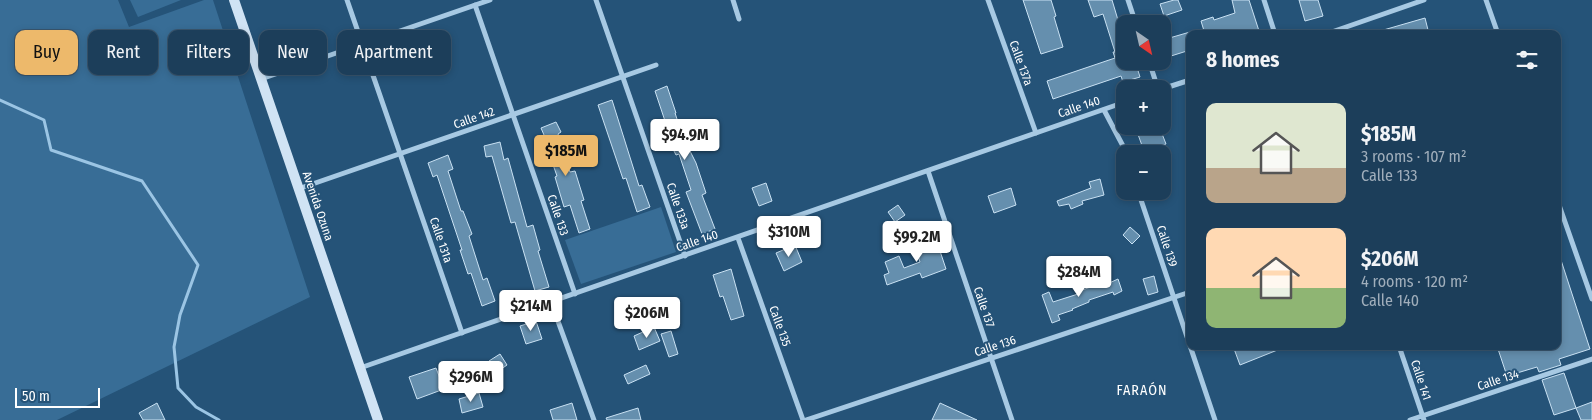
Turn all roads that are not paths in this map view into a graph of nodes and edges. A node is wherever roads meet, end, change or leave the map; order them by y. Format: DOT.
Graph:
graph roads {
  1 [pos="234,0"];
  2 [pos="347,0"];
  3 [pos="490,0"];
  4 [pos="596,0"];
  5 [pos="732,0"];
  6 [pos="988,0"];
  7 [pos="1128,0"];
  8 [pos="1264,0"];
  9 [pos="1424,0"];
  10 [pos="1486,0"];
  11 [pos="475,5"];
  12 [pos="1133,15"];
  13 [pos="739,19"];
  14 [pos="357,30"];
  15 [pos="403,30"];
  16 [pos="1274,30"];
  17 [pos="1338,30"];
  18 [pos="1497,30"];
  19 [pos="337,53"];
  20 [pos="656,65"];
  21 [pos="373,75"];
  22 [pos="623,77"];
  23 [pos="261,79"];
  24 [pos="1186,81"];
  25 [pos="1171,87"];
  26 [pos="1116,105"];
  27 [pos="1104,110"];
  28 [pos="513,114"];
  29 [pos="1036,133"];
  30 [pos="1122,145"];
  31 [pos="400,154"];
  32 [pos="928,171"];
  33 [pos="298,189"];
  34 [pos="1141,200"];
  35 [pos="1561,211"];
  36 [pos="738,238"];
  37 [pos="684,256"];
  38 [pos="1186,293"];
  39 [pos="575,294"];
  40 [pos="1173,297"];
  41 [pos="1592,299"];
  42 [pos="551,302"];
  43 [pos="462,333"];
  44 [pos="1186,335"];
  45 [pos="1191,350"];
  46 [pos="1400,350"];
  47 [pos="991,358"];
  48 [pos="1592,359"];
  49 [pos="360,368"];
  50 [pos="1423,418"];
  51 [pos="378,420"];
  52 [pos="594,420"];
  53 [pos="804,420"];
  54 [pos="1012,420"];
  55 [pos="1215,420"];
  56 [pos="1410,420"];
  1 -- 23 [label="main road, Avenida Ozuna"];
  2 -- 14 [label="street, Calle 131a"];
  3 -- 11 [label="street"];
  4 -- 22 [label="street, Calle 133a"];
  5 -- 13 [label="street"];
  6 -- 29 [label="street, Calle 137a"];
  7 -- 12 [label="street"];
  8 -- 16 [label="street"];
  9 -- 17 [label="street"];
  10 -- 18 [label="street"];
  11 -- 15 [label="street"];
  11 -- 28 [label="street, Calle 133"];
  19 -- 23 [label="street"];
  20 -- 22 [label="street, Calle 142"];
  21 -- 31 [label="street, Calle 131a"];
  22 -- 28 [label="street, Calle 142"];
  22 -- 37 [label="street, Calle 133a"];
  23 -- 33 [label="main road, Avenida Ozuna"];
  24 -- 25 [label="street"];
  26 -- 27 [label="street, Calle 140"];
  27 -- 29 [label="street, Calle 140"];
  27 -- 30 [label="street"];
  28 -- 31 [label="street, Calle 142"];
  28 -- 39 [label="street, Calle 133"];
  29 -- 32 [label="street, Calle 140"];
  31 -- 33 [label="street, Calle 142"];
  31 -- 43 [label="street, Calle 131a"];
  32 -- 36 [label="street, Calle 140"];
  32 -- 47 [label="street, Calle 137"];
  33 -- 49 [label="main road, Avenida Ozuna"];
  34 -- 40 [label="street, Calle 139"];
  35 -- 41 [label="street"];
  36 -- 37 [label="street, Calle 140"];
  36 -- 53 [label="street, Calle 135"];
  37 -- 39 [label="street, Calle 140"];
  38 -- 40 [label="street, Calle 136"];
  39 -- 42 [label="street, Calle 140"];
  40 -- 44 [label="street, Calle 139"];
  40 -- 47 [label="street, Calle 136"];
  42 -- 43 [label="street, Calle 140"];
  42 -- 52 [label="street"];
  43 -- 49 [label="street, Calle 140"];
  45 -- 55 [label="street, Calle 139"];
  46 -- 50 [label="street, Calle 141"];
  47 -- 53 [label="street, Calle 136"];
  47 -- 54 [label="street, Calle 137"];
  48 -- 50 [label="street, Calle 134"];
  49 -- 51 [label="main road, Avenida Ozuna"];
  50 -- 56 [label="street, Calle 134"];
}
